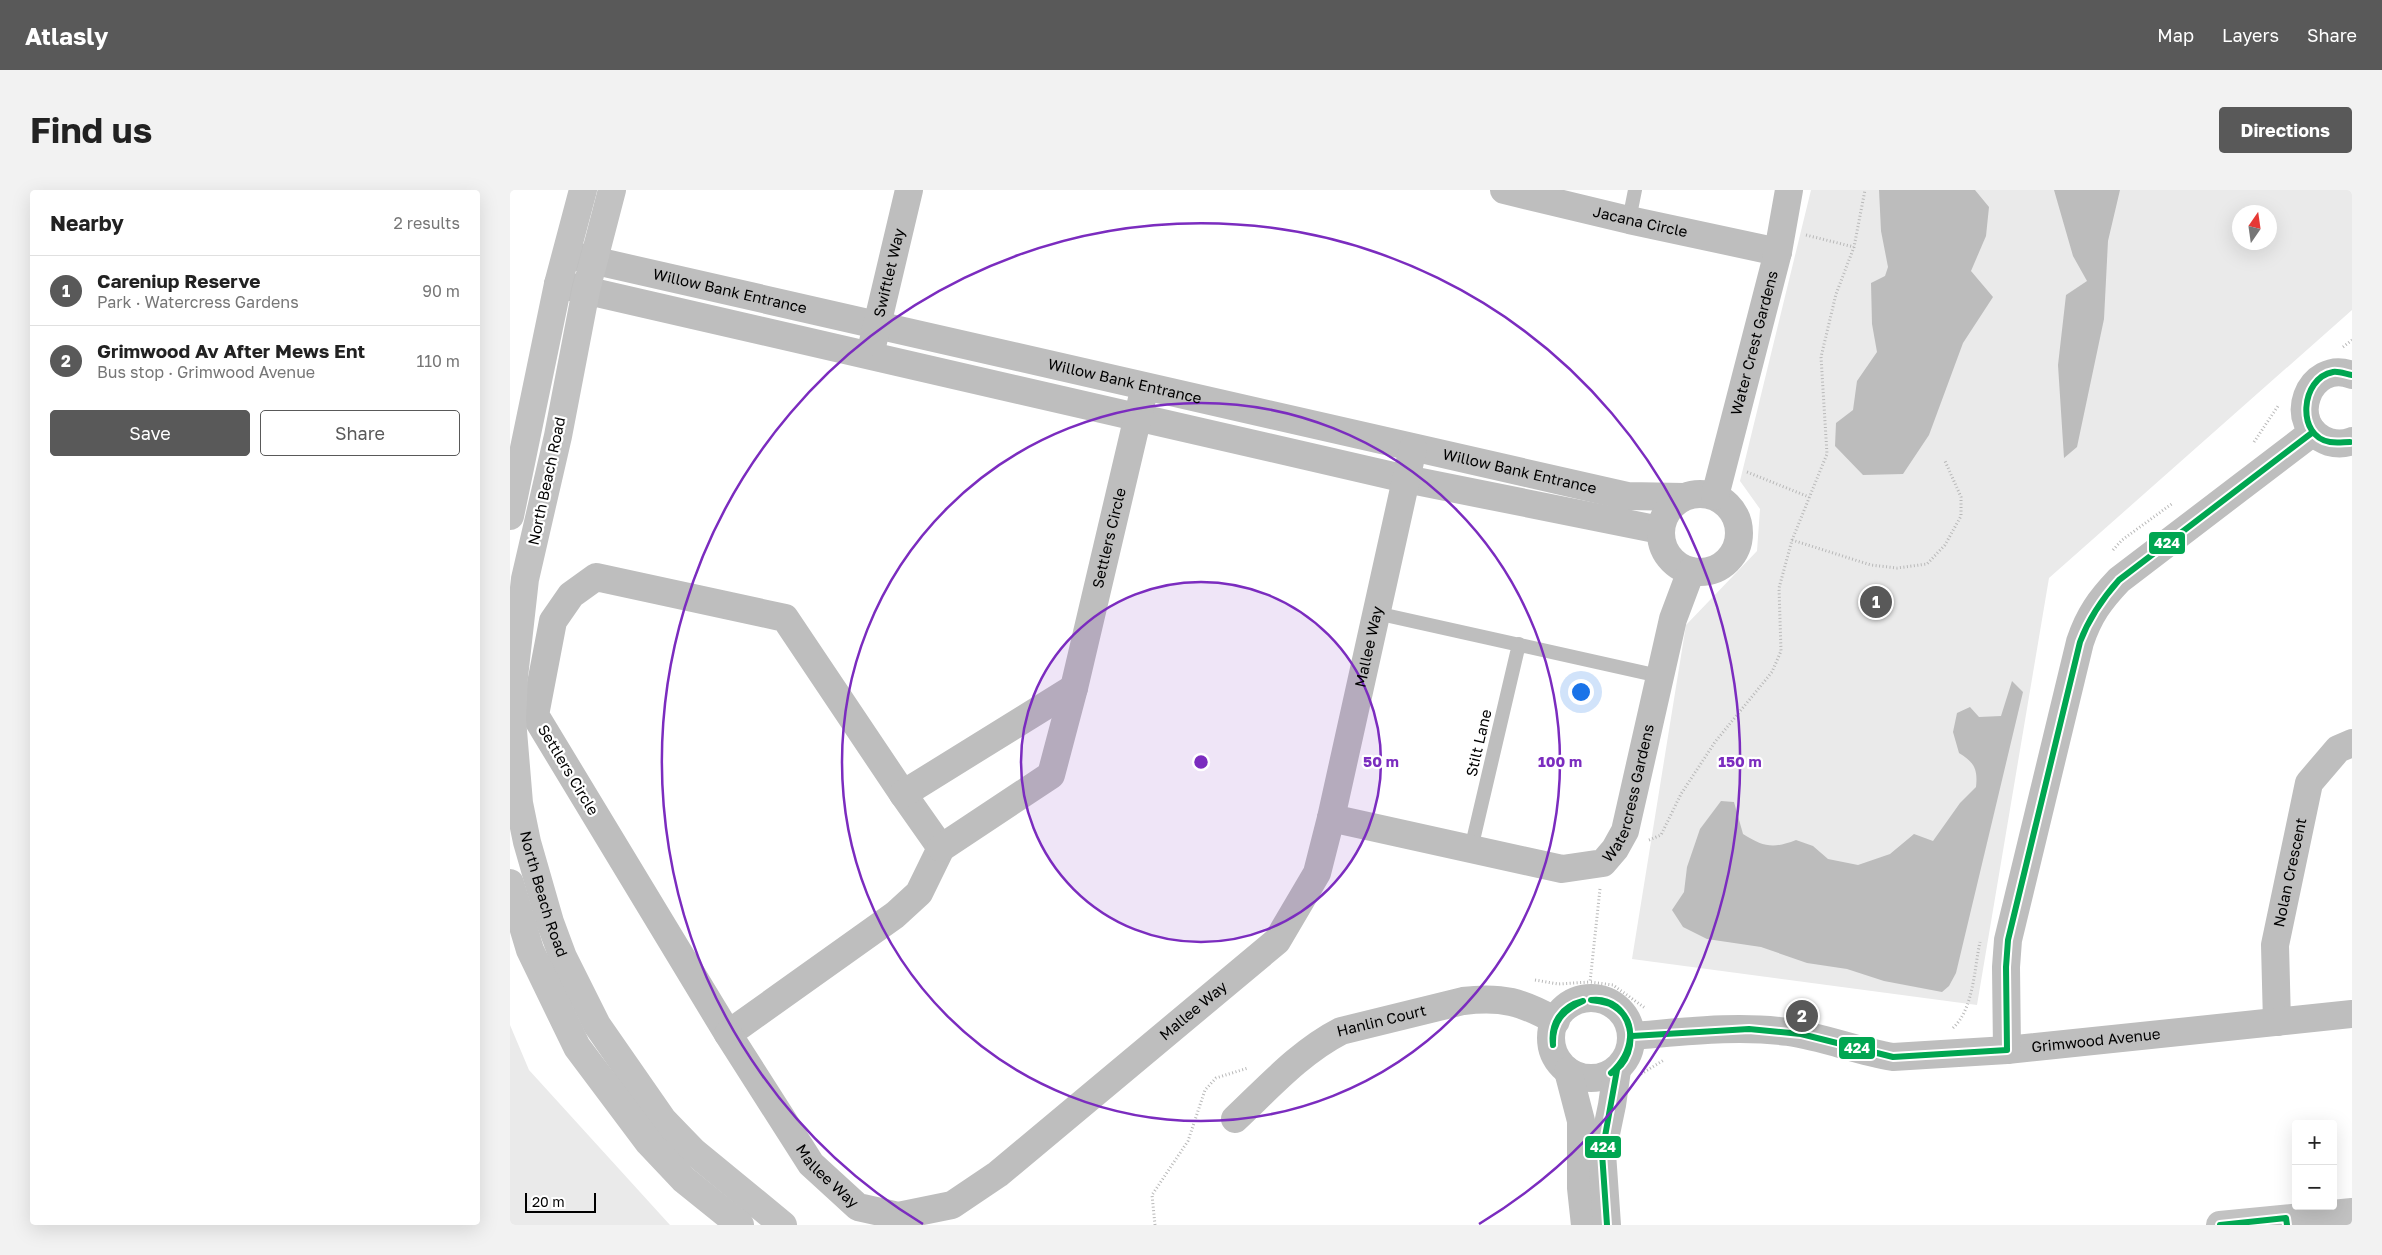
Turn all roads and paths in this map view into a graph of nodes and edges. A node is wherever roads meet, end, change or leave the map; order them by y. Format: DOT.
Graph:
graph roads {
  1 [pos="583,190"];
  2 [pos="612,190"];
  3 [pos="909,190"];
  4 [pos="1504,190"];
  5 [pos="1635,190"];
  6 [pos="1789,190"];
  7 [pos="1865,190"];
  8 [pos="1629,220"];
  9 [pos="1780,240"];
  10 [pos="1854,247"];
  11 [pos="566,254"];
  12 [pos="593,261"];
  13 [pos="558,284"];
  14 [pos="586,290"];
  15 [pos="877,325"];
  16 [pos="870,354"];
  17 [pos="2352,375"];
  18 [pos="1146,388"];
  19 [pos="1137,416"];
  20 [pos="2313,432"];
  21 [pos="2352,441"];
  22 [pos="1413,448"];
  23 [pos="1944,461"];
  24 [pos="1724,463"];
  25 [pos="1406,479"];
  26 [pos="1715,496"];
  27 [pos="1684,497"];
  28 [pos="1809,497"];
  29 [pos="510,516"];
  30 [pos="1660,530"];
  31 [pos="1792,540"];
  32 [pos="1692,571"];
  33 [pos="1376,613"];
  34 [pos="1519,644"];
  35 [pos="1659,676"];
  36 [pos="1074,688"];
  37 [pos="2352,743"];
  38 [pos="903,794"];
  39 [pos="1332,818"];
  40 [pos="1625,831"];
  41 [pos="941,848"];
  42 [pos="1471,849"];
  43 [pos="1603,863"];
  44 [pos="510,883"];
  45 [pos="1653,1009"];
  46 [pos="2352,1014"];
  47 [pos="1556,1021"];
  48 [pos="2277,1022"];
  49 [pos="728,1034"];
  50 [pos="1632,1036"];
  51 [pos="2007,1050"];
  52 [pos="1617,1070"];
  53 [pos="1568,1071"];
  54 [pos="1235,1119"];
  55 [pos="2352,1212"];
  56 [pos="2274,1222"];
  57 [pos="740,1225"];
  58 [pos="783,1225"];
  59 [pos="1585,1225"];
  60 [pos="1607,1225"];
  61 [pos="2220,1225"];
  1 -- 11 [label="main road, North Beach Road"];
  2 -- 12 [label="main road, North Beach Road"];
  3 -- 15 [label="street, Swiftlet Way"];
  4 -- 8 [label="street, Jacana Circle"];
  5 -- 8 [label="lane"];
  6 -- 9 [label="street, Water Crest Gardens"];
  7 -- 10 [label="path"];
  8 -- 9 [label="street, Jacana Circle"];
  9 -- 10 [label="path"];
  9 -- 24 [label="street, Water Crest Gardens"];
  10 -- 28 [label="path"];
  11 -- 12 [label="street, Willow Bank Entrance"];
  11 -- 13 [label="main road, North Beach Road"];
  12 -- 14 [label="main road, North Beach Road"];
  12 -- 15 [label="street, Willow Bank Entrance"];
  13 -- 14 [label="street, Willow Bank Entrance"];
  13 -- 29 [label="main road, North Beach Road"];
  14 -- 16 [label="street, Willow Bank Entrance"];
  14 -- 58 [label="main road, North Beach Road"];
  15 -- 16 [label="street, Swiftlet Way"];
  15 -- 18 [label="street, Willow Bank Entrance"];
  16 -- 19 [label="street, Willow Bank Entrance"];
  17 -- 20 [label="street"];
  18 -- 19 [label="street, Settlers Circle"];
  18 -- 22 [label="street, Willow Bank Entrance"];
  19 -- 25 [label="street, Willow Bank Entrance"];
  19 -- 36 [label="street, Settlers Circle"];
  20 -- 21 [label="street"];
  20 -- 51 [label="street"];
  22 -- 25 [label="street, Mallee Way"];
  22 -- 27 [label="street, Willow Bank Entrance"];
  23 -- 31 [label="path"];
  24 -- 26 [label="street, Water Crest Gardens"];
  24 -- 28 [label="path"];
  25 -- 30 [label="street, Willow Bank Entrance"];
  25 -- 33 [label="street, Mallee Way"];
  26 -- 27 [label="street"];
  26 -- 32 [label="street"];
  27 -- 30 [label="street"];
  28 -- 31 [label="path"];
  30 -- 32 [label="street"];
  31 -- 40 [label="path"];
  32 -- 35 [label="street, Watercress Gardens"];
  33 -- 34 [label="lane"];
  33 -- 39 [label="street, Mallee Way"];
  34 -- 35 [label="lane"];
  34 -- 42 [label="lane, Stilt Lane"];
  35 -- 40 [label="street, Watercress Gardens"];
  36 -- 38 [label="street"];
  36 -- 41 [label="street, Settlers Circle"];
  37 -- 48 [label="street, Nolan Crescent"];
  38 -- 41 [label="street, Settlers Circle"];
  38 -- 49 [label="street, Settlers Circle"];
  39 -- 42 [label="street, Watercress Gardens"];
  39 -- 49 [label="street, Mallee Way"];
  40 -- 43 [label="street, Watercress Gardens"];
  41 -- 49 [label="street"];
  42 -- 43 [label="street, Watercress Gardens"];
  43 -- 45 [label="path"];
  44 -- 57 [label="main road, North Beach Road"];
  46 -- 48 [label="street, Grimwood Avenue"];
  47 -- 50 [label="street"];
  47 -- 53 [label="street"];
  47 -- 54 [label="street, Hanlin Court"];
  48 -- 51 [label="street, Grimwood Avenue"];
  50 -- 51 [label="street, Grimwood Avenue"];
  50 -- 52 [label="street"];
  52 -- 53 [label="street"];
  52 -- 60 [label="street"];
  53 -- 59 [label="street"];
  55 -- 56 [label="main road"];
  56 -- 61 [label="main road"];
}
